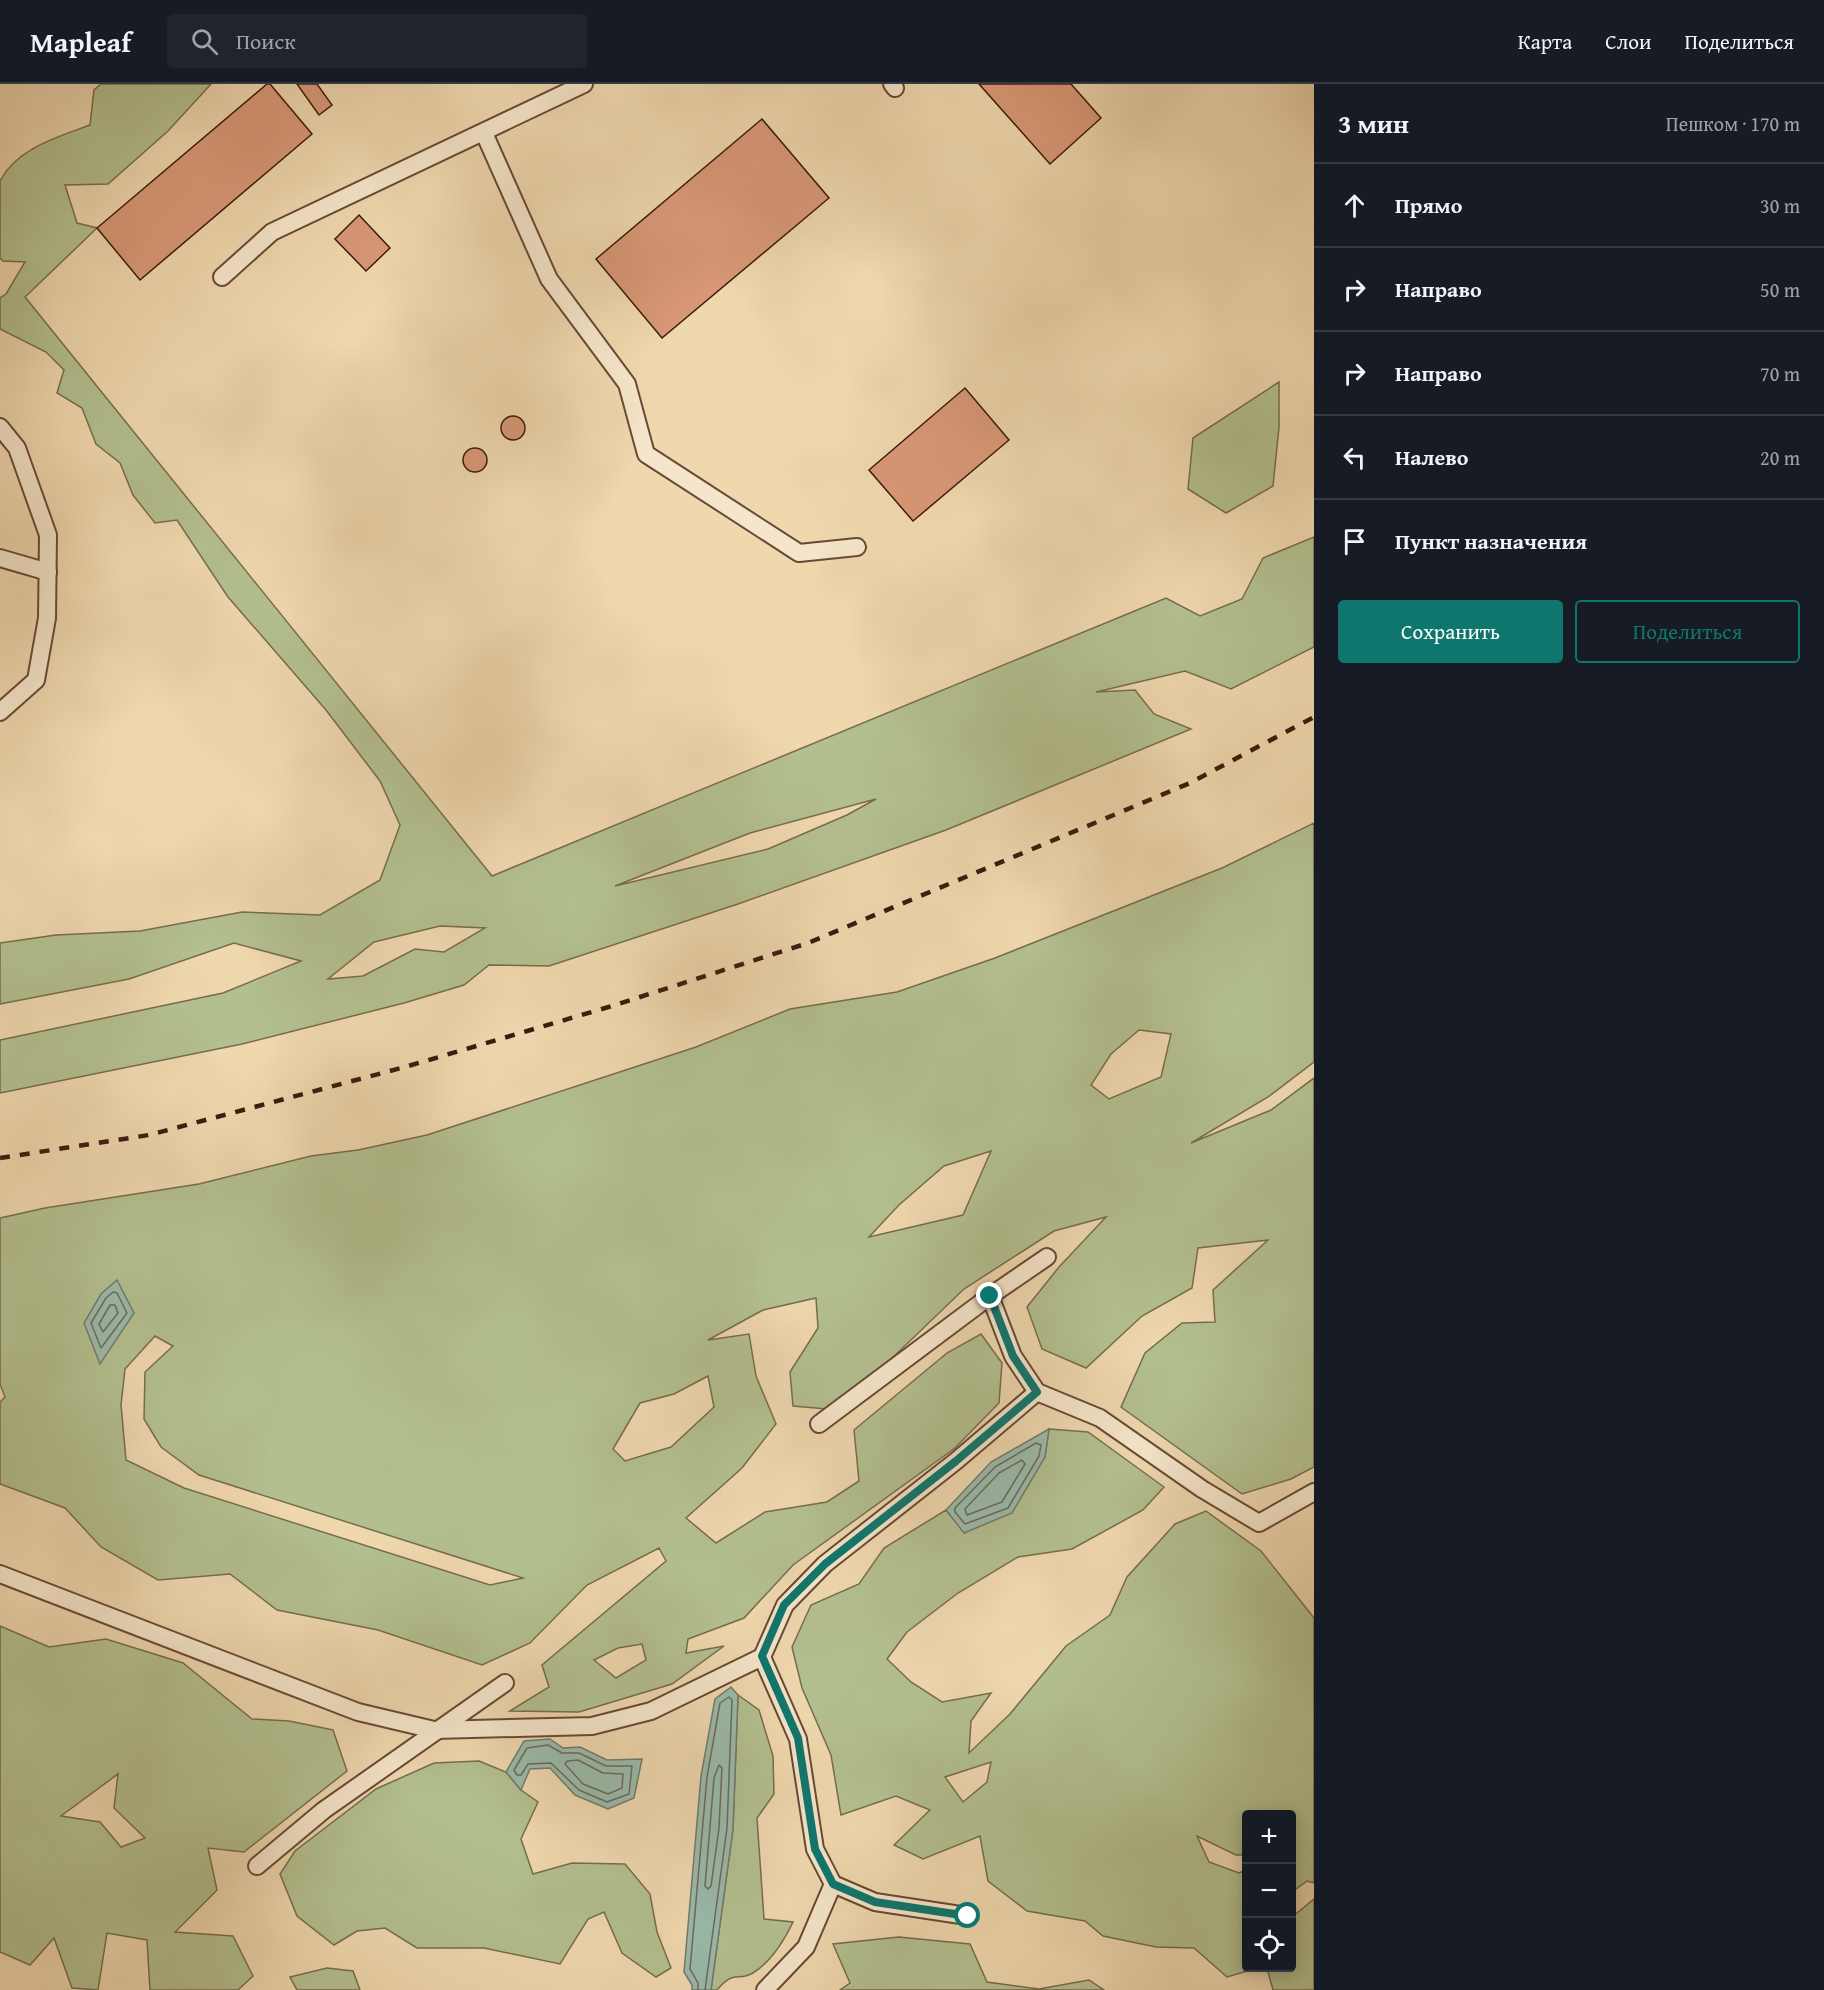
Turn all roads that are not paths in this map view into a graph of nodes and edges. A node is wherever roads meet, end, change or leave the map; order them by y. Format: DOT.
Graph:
graph roads {
  1 [pos="584,84"];
  2 [pos="484,133"];
  3 [pos="222,277"];
  4 [pos="0,427"];
  5 [pos="857,547"];
  6 [pos="0,558"];
  7 [pos="48,572"];
  8 [pos="0,712"];
  9 [pos="1047,1257"];
  10 [pos="990,1296"];
  11 [pos="1037,1392"];
  12 [pos="819,1424"];
  13 [pos="1314,1492"];
  14 [pos="0,1574"];
  15 [pos="762,1656"];
  16 [pos="505,1683"];
  17 [pos="434,1730"];
  18 [pos="257,1866"];
  19 [pos="833,1884"];
  20 [pos="968,1916"];
  21 [pos="765,1990"];
  1 -- 2 [label="lane"];
  2 -- 3 [label="lane"];
  2 -- 5 [label="lane"];
  4 -- 7 [label="lane"];
  6 -- 7 [label="lane"];
  7 -- 8 [label="lane"];
  9 -- 10 [label="lane"];
  10 -- 11 [label="lane"];
  10 -- 12 [label="lane"];
  11 -- 13 [label="lane"];
  11 -- 15 [label="lane"];
  14 -- 17 [label="lane"];
  15 -- 17 [label="lane"];
  15 -- 19 [label="lane"];
  16 -- 17 [label="lane"];
  17 -- 18 [label="lane"];
  19 -- 20 [label="lane"];
  19 -- 21 [label="lane"];
}
